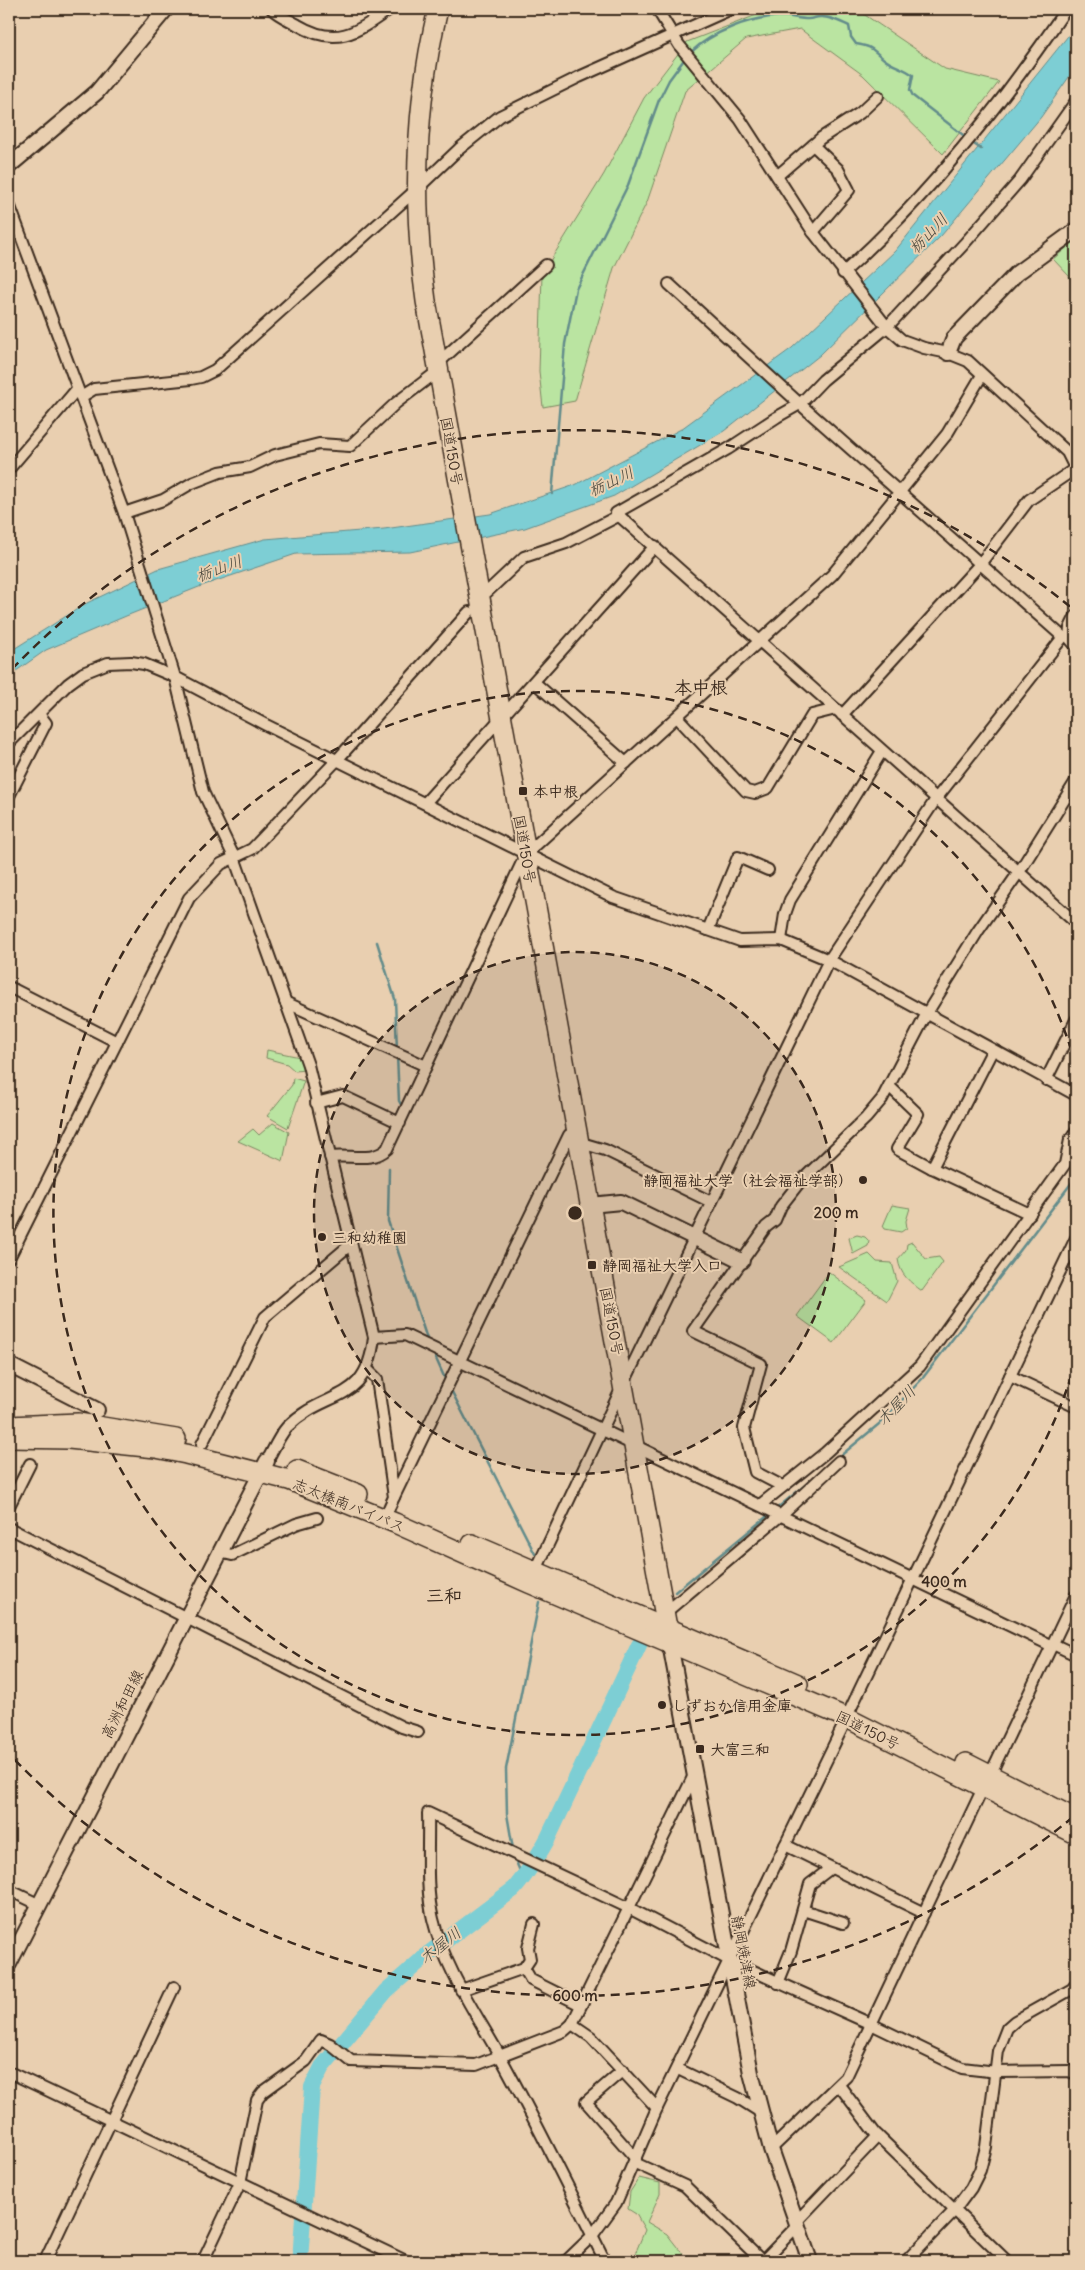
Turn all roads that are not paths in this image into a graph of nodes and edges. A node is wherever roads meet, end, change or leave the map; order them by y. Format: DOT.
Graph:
graph roads {
  1 [pos="166,9"];
  2 [pos="272,9"];
  3 [pos="390,9"];
  4 [pos="438,9"];
  5 [pos="657,9"];
  6 [pos="731,9"];
  7 [pos="1066,9"];
  8 [pos="672,34"];
  9 [pos="878,96"];
  10 [pos="1076,101"];
  11 [pos="813,145"];
  12 [pos="9,166"];
  13 [pos="777,176"];
  14 [pos="417,189"];
  15 [pos="9,204"];
  16 [pos="1076,230"];
  17 [pos="813,232"];
  18 [pos="546,265"];
  19 [pos="845,275"];
  20 [pos="669,284"];
  21 [pos="885,326"];
  22 [pos="948,353"];
  23 [pos="437,367"];
  24 [pos="982,375"];
  25 [pos="79,393"];
  26 [pos="797,402"];
  27 [pos="9,469"];
  28 [pos="1076,469"];
  29 [pos="899,492"];
  30 [pos="124,513"];
  31 [pos="620,515"];
  32 [pos="655,546"];
  33 [pos="980,564"];
  34 [pos="487,592"];
  35 [pos="469,612"];
  36 [pos="1076,616"];
  37 [pos="1066,635"];
  38 [pos="761,640"];
  39 [pos="1076,646"];
  40 [pos="175,677"];
  41 [pos="534,682"];
  42 [pos="839,712"];
  43 [pos="39,714"];
  44 [pos="676,717"];
  45 [pos="501,720"];
  46 [pos="9,743"];
  47 [pos="882,751"];
  48 [pos="337,760"];
  49 [pos="626,763"];
  50 [pos="1076,782"];
  51 [pos="9,796"];
  52 [pos="936,799"];
  53 [pos="425,803"];
  54 [pos="526,854"];
  55 [pos="234,857"];
  56 [pos="768,870"];
  57 [pos="1019,872"];
  58 [pos="1076,923"];
  59 [pos="708,930"];
  60 [pos="781,940"];
  61 [pos="829,960"];
  62 [pos="9,987"];
  63 [pos="285,1002"];
  64 [pos="927,1013"];
  65 [pos="1076,1020"];
  66 [pos="117,1042"];
  67 [pos="992,1051"];
  68 [pos="426,1066"];
  69 [pos="1046,1080"];
  70 [pos="889,1086"];
  71 [pos="1076,1096"];
  72 [pos="316,1103"];
  73 [pos="400,1123"];
  74 [pos="1076,1132"];
  75 [pos="578,1137"];
  76 [pos="330,1157"];
  77 [pos="932,1168"];
  78 [pos="711,1202"];
  79 [pos="590,1205"];
  80 [pos="1030,1214"];
  81 [pos="696,1237"];
  82 [pos="1076,1238"];
  83 [pos="351,1244"];
  84 [pos="9,1258"];
  85 [pos="742,1260"];
  86 [pos="374,1337"];
  87 [pos="459,1361"];
  88 [pos="9,1365"];
  89 [pos="367,1369"];
  90 [pos="1010,1376"];
  91 [pos="624,1383"];
  92 [pos="1076,1406"];
  93 [pos="97,1410"];
  94 [pos="9,1426"];
  95 [pos="602,1430"];
  96 [pos="9,1438"];
  97 [pos="202,1444"];
  98 [pos="634,1445"];
  99 [pos="839,1461"];
  100 [pos="30,1464"];
  101 [pos="264,1467"];
  102 [pos="782,1486"];
  103 [pos="391,1503"];
  104 [pos="760,1505"];
  105 [pos="9,1506"];
  106 [pos="780,1516"];
  107 [pos="317,1518"];
  108 [pos="9,1528"];
  109 [pos="219,1552"];
  110 [pos="536,1570"];
  111 [pos="913,1579"];
  112 [pos="1076,1595"];
  113 [pos="185,1617"];
  114 [pos="668,1628"];
  115 [pos="1052,1645"];
  116 [pos="1076,1655"];
  117 [pos="849,1713"];
  118 [pos="418,1732"];
  119 [pos="694,1774"];
  120 [pos="987,1780"];
  121 [pos="1076,1818"];
  122 [pos="1076,1834"];
  123 [pos="785,1846"];
  124 [pos="831,1868"];
  125 [pos="9,1890"];
  126 [pos="38,1904"];
  127 [pos="628,1908"];
  128 [pos="803,1910"];
  129 [pos="924,1912"];
  130 [pos="843,1923"];
  131 [pos="534,1924"];
  132 [pos="729,1960"];
  133 [pos="9,1964"];
  134 [pos="524,1968"];
  135 [pos="778,1983"];
  136 [pos="1076,1984"];
  137 [pos="174,1987"];
  138 [pos="461,1990"];
  139 [pos="581,2005"];
  140 [pos="572,2024"];
  141 [pos="872,2024"];
  142 [pos="500,2057"];
  143 [pos="678,2069"];
  144 [pos="623,2070"];
  145 [pos="9,2072"];
  146 [pos="997,2072"];
  147 [pos="1076,2074"];
  148 [pos="839,2085"];
  149 [pos="658,2108"];
  150 [pos="762,2113"];
  151 [pos="112,2121"];
  152 [pos="878,2136"];
  153 [pos="771,2148"];
  154 [pos="636,2161"];
  155 [pos="240,2183"];
  156 [pos="954,2211"];
  157 [pos="797,2224"];
  158 [pos="592,2236"];
  159 [pos="45,2261"];
  160 [pos="202,2261"];
  161 [pos="406,2261"];
  162 [pos="566,2261"];
  163 [pos="605,2261"];
  164 [pos="763,2261"];
  165 [pos="810,2261"];
  166 [pos="906,2261"];
  167 [pos="1007,2261"];
  1 -- 12 [label="main road"];
  2 -- 3 [label="street"];
  4 -- 14 [label="highway, 国道150号"];
  5 -- 8 [label="street"];
  6 -- 8 [label="street"];
  7 -- 19 [label="street"];
  8 -- 13 [label="street"];
  8 -- 14 [label="street"];
  9 -- 11 [label="street"];
  10 -- 21 [label="street"];
  11 -- 13 [label="street"];
  11 -- 17 [label="street"];
  13 -- 17 [label="street"];
  14 -- 23 [label="highway, 国道150号"];
  14 -- 25 [label="street"];
  15 -- 25 [label="street"];
  16 -- 22 [label="main road"];
  17 -- 19 [label="street"];
  18 -- 23 [label="street"];
  19 -- 21 [label="street"];
  20 -- 26 [label="street"];
  21 -- 22 [label="street"];
  21 -- 26 [label="street"];
  22 -- 24 [label="street"];
  23 -- 30 [label="street"];
  23 -- 45 [label="highway, 国道150号"];
  24 -- 28 [label="street"];
  24 -- 29 [label="street"];
  25 -- 27 [label="street"];
  25 -- 30 [label="street"];
  26 -- 29 [label="street"];
  26 -- 31 [label="street"];
  28 -- 33 [label="street"];
  29 -- 33 [label="street"];
  29 -- 38 [label="street"];
  30 -- 40 [label="street"];
  31 -- 32 [label="street"];
  31 -- 34 [label="street"];
  32 -- 38 [label="street"];
  32 -- 41 [label="street"];
  33 -- 37 [label="street"];
  33 -- 42 [label="street"];
  35 -- 48 [label="street"];
  36 -- 37 [label="street"];
  37 -- 39 [label="street"];
  37 -- 52 [label="street"];
  38 -- 42 [label="street"];
  38 -- 44 [label="street"];
  40 -- 43 [label="street"];
  40 -- 48 [label="street"];
  40 -- 55 [label="street"];
  41 -- 45 [label="street"];
  41 -- 49 [label="street"];
  42 -- 44 [label="street"];
  42 -- 47 [label="street"];
  43 -- 46 [label="street"];
  43 -- 51 [label="street"];
  44 -- 49 [label="street"];
  45 -- 53 [label="street"];
  45 -- 54 [label="highway, 国道150号"];
  47 -- 52 [label="street"];
  47 -- 60 [label="street"];
  48 -- 53 [label="street"];
  48 -- 55 [label="street"];
  49 -- 54 [label="street"];
  50 -- 57 [label="street"];
  52 -- 57 [label="street"];
  52 -- 61 [label="street"];
  53 -- 54 [label="street"];
  54 -- 59 [label="street"];
  54 -- 68 [label="street"];
  54 -- 75 [label="highway, 国道150号"];
  55 -- 63 [label="street"];
  55 -- 66 [label="street"];
  56 -- 59 [label="street"];
  57 -- 58 [label="street"];
  57 -- 64 [label="street"];
  59 -- 60 [label="street"];
  60 -- 61 [label="street"];
  61 -- 64 [label="street"];
  61 -- 78 [label="street"];
  62 -- 66 [label="street"];
  63 -- 68 [label="street"];
  63 -- 72 [label="street"];
  64 -- 67 [label="street"];
  64 -- 70 [label="street"];
  65 -- 69 [label="street"];
  66 -- 84 [label="street"];
  67 -- 69 [label="street"];
  67 -- 77 [label="street"];
  68 -- 73 [label="street"];
  69 -- 71 [label="street"];
  70 -- 77 [label="street"];
  70 -- 85 [label="street"];
  72 -- 73 [label="street"];
  72 -- 76 [label="street"];
  73 -- 76 [label="street"];
  74 -- 80 [label="street"];
  75 -- 78 [label="street"];
  75 -- 79 [label="highway, 国道150号"];
  75 -- 87 [label="street"];
  76 -- 83 [label="street"];
  77 -- 80 [label="street"];
  78 -- 81 [label="street"];
  79 -- 81 [label="main road"];
  79 -- 91 [label="highway, 国道150号"];
  80 -- 102 [label="street"];
  81 -- 85 [label="main road"];
  81 -- 91 [label="street"];
  82 -- 90 [label="street"];
  83 -- 86 [label="street"];
  83 -- 97 [label="street"];
  85 -- 102 [label="street"];
  86 -- 87 [label="street"];
  86 -- 89 [label="street"];
  87 -- 95 [label="street"];
  87 -- 103 [label="street"];
  88 -- 93 [label="main road"];
  89 -- 101 [label="street"];
  89 -- 103 [label="street"];
  90 -- 92 [label="street"];
  90 -- 111 [label="street"];
  91 -- 95 [label="street"];
  91 -- 98 [label="highway, 国道150号"];
  94 -- 97 [label="highway, 志太榛南バイパス"];
  95 -- 98 [label="street"];
  95 -- 110 [label="street"];
  96 -- 101 [label="highway, 志太榛南バイパス"];
  97 -- 101 [label="highway, 志太榛南バイパス"];
  98 -- 104 [label="street"];
  98 -- 114 [label="highway, 国道150号"];
  99 -- 106 [label="street"];
  100 -- 105 [label="street"];
  101 -- 103 [label="highway, 志太榛南バイパス"];
  101 -- 109 [label="main road, 高洲和田線"];
  101 -- 114 [label="highway, 志太榛南バイパス"];
  102 -- 104 [label="street"];
  103 -- 110 [label="highway, 志太榛南バイパス"];
  104 -- 106 [label="street"];
  106 -- 111 [label="street"];
  106 -- 114 [label="street"];
  107 -- 109 [label="street"];
  108 -- 113 [label="street"];
  109 -- 113 [label="main road, 高洲和田線"];
  110 -- 114 [label="highway, 志太榛南バイパス"];
  111 -- 115 [label="street"];
  111 -- 117 [label="street"];
  112 -- 115 [label="street"];
  113 -- 118 [label="street"];
  113 -- 126 [label="main road, 高洲和田線"];
  114 -- 117 [label="highway, 国道150号"];
  114 -- 119 [label="main road, 静岡焼津線"];
  115 -- 116 [label="street"];
  115 -- 120 [label="street"];
  117 -- 120 [label="highway, 国道150号"];
  117 -- 123 [label="street"];
  119 -- 127 [label="street"];
  119 -- 132 [label="main road, 静岡焼津線"];
  120 -- 121 [label="highway, 国道150号"];
  120 -- 122 [label="highway, 国道150号"];
  120 -- 129 [label="street"];
  123 -- 124 [label="street"];
  123 -- 132 [label="street"];
  124 -- 128 [label="street"];
  124 -- 129 [label="street"];
  125 -- 126 [label="street"];
  126 -- 133 [label="main road, 高洲和田線"];
  127 -- 132 [label="street"];
  127 -- 138 [label="street"];
  127 -- 139 [label="street"];
  128 -- 130 [label="street"];
  128 -- 135 [label="street"];
  129 -- 141 [label="street"];
  131 -- 134 [label="street"];
  132 -- 135 [label="street"];
  132 -- 143 [label="street"];
  132 -- 150 [label="main road, 静岡焼津線"];
  134 -- 138 [label="street"];
  134 -- 139 [label="street"];
  135 -- 141 [label="street"];
  136 -- 146 [label="street"];
  137 -- 151 [label="street"];
  138 -- 142 [label="street"];
  139 -- 140 [label="street"];
  140 -- 142 [label="street"];
  140 -- 144 [label="street"];
  141 -- 146 [label="street"];
  141 -- 148 [label="street"];
  142 -- 155 [label="street"];
  142 -- 158 [label="street"];
  143 -- 149 [label="street"];
  143 -- 150 [label="street"];
  144 -- 149 [label="street"];
  144 -- 154 [label="street"];
  145 -- 151 [label="street"];
  146 -- 147 [label="street"];
  146 -- 156 [label="street"];
  148 -- 152 [label="street"];
  148 -- 153 [label="street"];
  149 -- 154 [label="street"];
  150 -- 153 [label="main road, 静岡焼津線"];
  151 -- 155 [label="street"];
  151 -- 159 [label="street"];
  152 -- 156 [label="street"];
  152 -- 157 [label="street"];
  153 -- 157 [label="main road, 静岡焼津線"];
  154 -- 158 [label="street"];
  154 -- 164 [label="street"];
  155 -- 160 [label="street"];
  155 -- 161 [label="street"];
  156 -- 166 [label="street"];
  156 -- 167 [label="street"];
  157 -- 164 [label="street"];
  157 -- 165 [label="main road, 静岡焼津線"];
  158 -- 162 [label="street"];
  158 -- 163 [label="street"];
}
